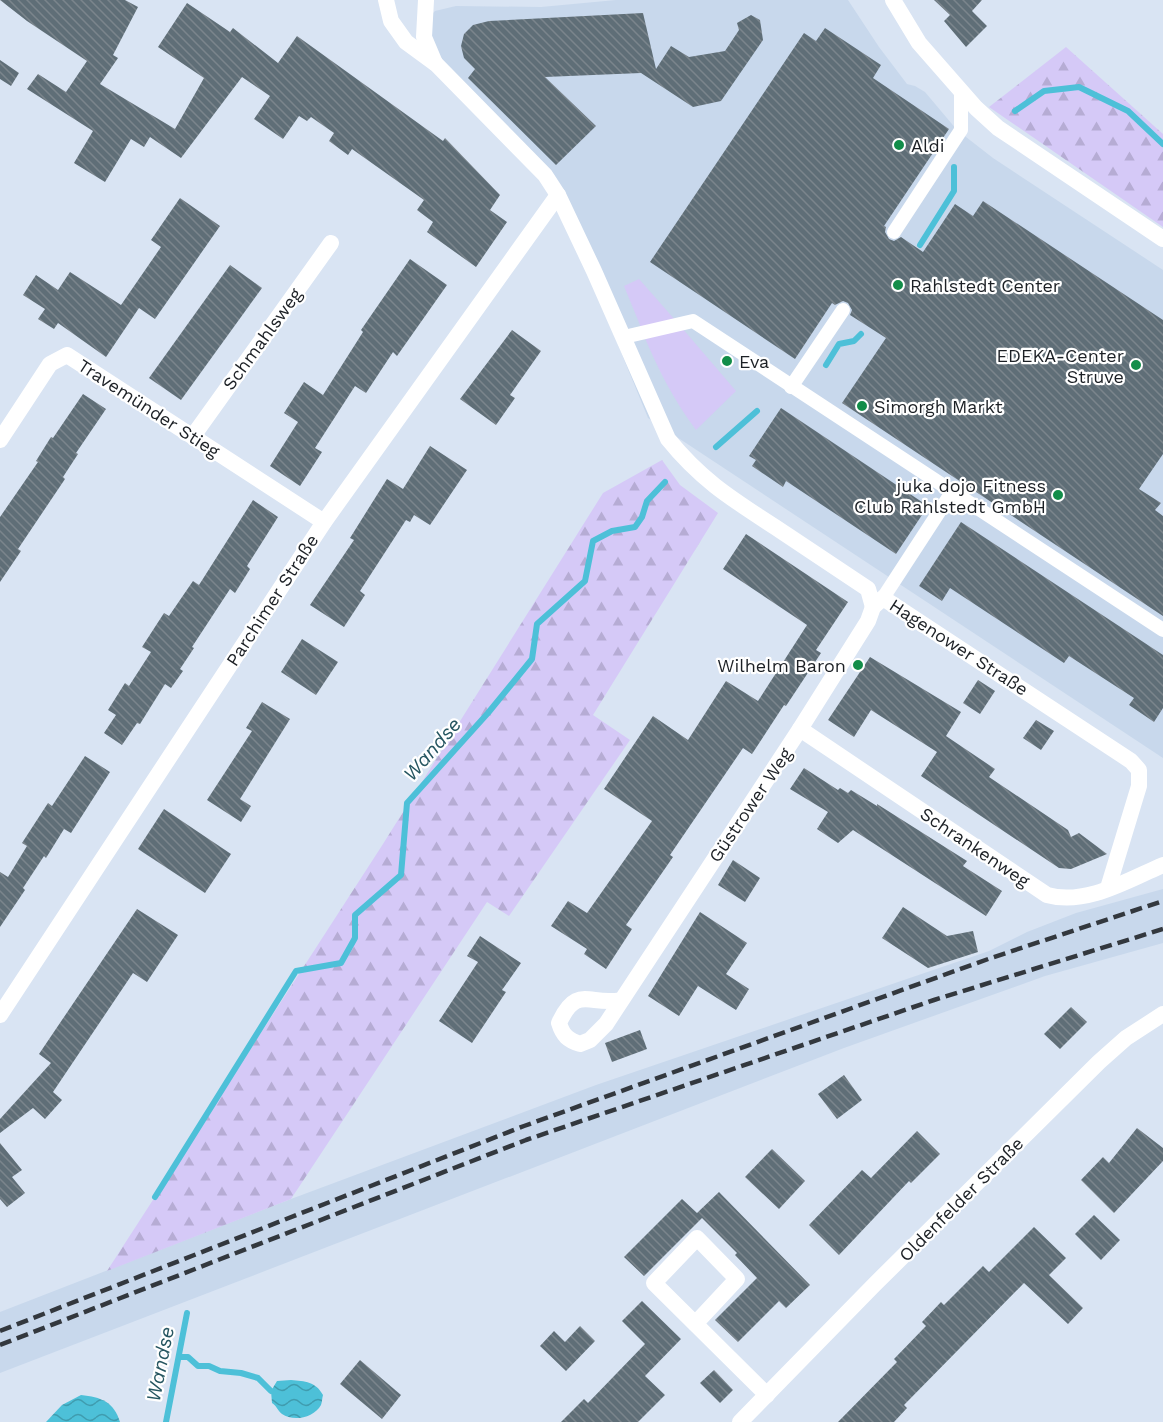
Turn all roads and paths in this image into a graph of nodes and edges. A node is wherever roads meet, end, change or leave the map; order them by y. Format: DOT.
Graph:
graph roads {
  1 [pos="386,0"];
  2 [pos="426,0"];
  3 [pos="892,0"];
  4 [pos="436,64"];
  5 [pos="961,91"];
  6 [pos="558,195"];
  7 [pos="894,232"];
  8 [pos="1163,239"];
  9 [pos="331,243"];
  10 [pos="843,310"];
  11 [pos="624,337"];
  12 [pos="791,387"];
  13 [pos="193,436"];
  14 [pos="0,440"];
  15 [pos="952,492"];
  16 [pos="324,522"];
  17 [pos="878,602"];
  18 [pos="1163,630"];
  19 [pos="800,729"];
  20 [pos="1163,865"];
  21 [pos="1108,888"];
  22 [pos="621,1000"];
  23 [pos="1163,1014"];
  24 [pos="0,1015"];
  25 [pos="695,1323"];
  26 [pos="767,1395"];
  27 [pos="740,1422"];
  1 -- 4 [label="street"];
  2 -- 4 [label="street"];
  3 -- 5 [label="street"];
  4 -- 6 [label="street, Hagenower Straße"];
  5 -- 7 [label="street"];
  5 -- 8 [label="street"];
  6 -- 11 [label="street, Hagenower Straße"];
  6 -- 16 [label="street, Parchimer Straße"];
  9 -- 13 [label="street, Schmahlsweg"];
  10 -- 12 [label="street"];
  11 -- 12 [label="street"];
  11 -- 17 [label="street, Hagenower Straße"];
  12 -- 15 [label="street"];
  13 -- 14 [label="street, Travemünder Stieg"];
  13 -- 16 [label="street, Travemünder Stieg"];
  15 -- 17 [label="street"];
  15 -- 18 [label="street"];
  16 -- 24 [label="street, Parchimer Straße"];
  17 -- 19 [label="street, Güstrower Weg"];
  17 -- 21 [label="street, Hagenower Straße"];
  19 -- 21 [label="street, Schrankenweg"];
  19 -- 22 [label="street, Güstrower Weg"];
  20 -- 21 [label="street, Schrankenweg"];
  23 -- 26 [label="street, Oldenfelder Straße"];
  25 -- 25 [label="street"];
  25 -- 26 [label="street"];
  26 -- 27 [label="street, Oldenfelder Straße"];
}
